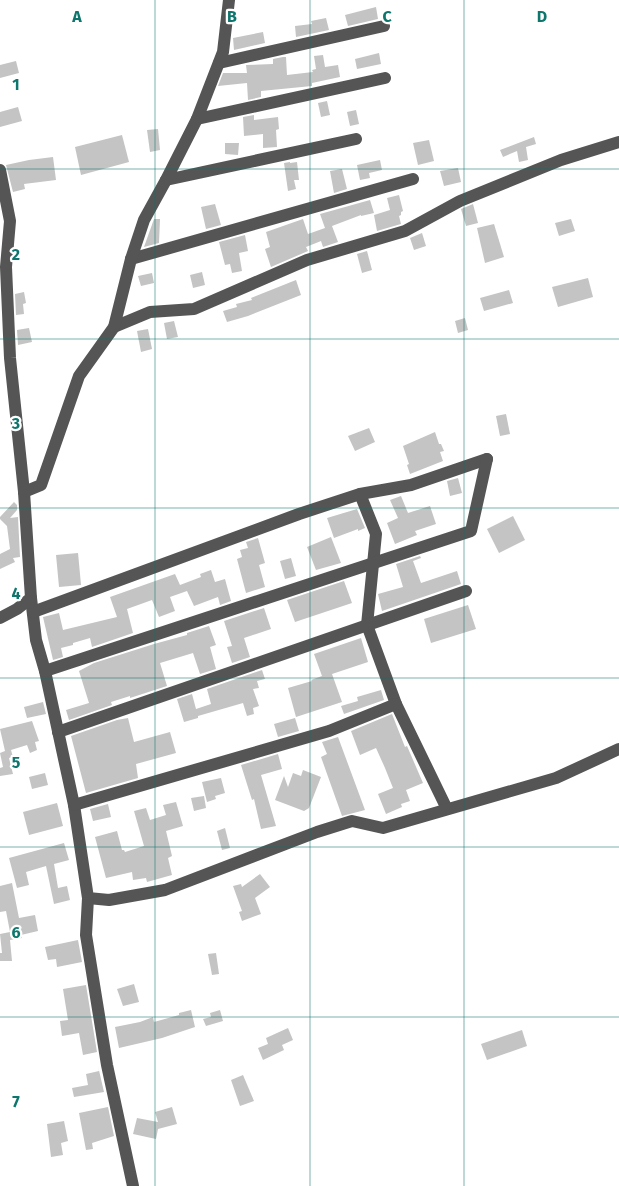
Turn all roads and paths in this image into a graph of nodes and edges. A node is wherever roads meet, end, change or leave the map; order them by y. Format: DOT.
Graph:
graph roads {
  1 [pos="229,0"];
  2 [pos="384,26"];
  3 [pos="219,62"];
  4 [pos="385,78"];
  5 [pos="197,119"];
  6 [pos="356,139"];
  7 [pos="619,142"];
  8 [pos="0,170"];
  9 [pos="413,179"];
  10 [pos="166,180"];
  11 [pos="131,259"];
  12 [pos="114,327"];
  13 [pos="5,360"];
  14 [pos="24,492"];
  15 [pos="360,494"];
  16 [pos="373,564"];
  17 [pos="466,591"];
  18 [pos="31,598"];
  19 [pos="33,612"];
  20 [pos="0,618"];
  21 [pos="366,625"];
  22 [pos="45,671"];
  23 [pos="396,704"];
  24 [pos="58,732"];
  25 [pos="619,749"];
  26 [pos="74,805"];
  27 [pos="447,809"];
  28 [pos="88,898"];
  29 [pos="133,1186"];
  1 -- 3 [label="street"];
  2 -- 3 [label="street"];
  3 -- 5 [label="street"];
  4 -- 5 [label="street"];
  5 -- 10 [label="street"];
  6 -- 10 [label="street"];
  7 -- 12 [label="street"];
  8 -- 13 [label="street"];
  9 -- 11 [label="street"];
  10 -- 11 [label="street"];
  11 -- 12 [label="street"];
  12 -- 14 [label="street"];
  13 -- 14 [label="street"];
  14 -- 18 [label="street"];
  15 -- 16 [label="street"];
  15 -- 16 [label="street"];
  15 -- 19 [label="street"];
  16 -- 21 [label="street"];
  16 -- 22 [label="street"];
  17 -- 21 [label="street"];
  18 -- 19 [label="street"];
  18 -- 20 [label="street"];
  19 -- 22 [label="street"];
  21 -- 23 [label="street"];
  21 -- 24 [label="street"];
  22 -- 24 [label="street"];
  23 -- 26 [label="street"];
  23 -- 27 [label="street"];
  24 -- 26 [label="street"];
  25 -- 27 [label="street"];
  26 -- 28 [label="street"];
  27 -- 28 [label="street"];
  28 -- 29 [label="street"];
}
